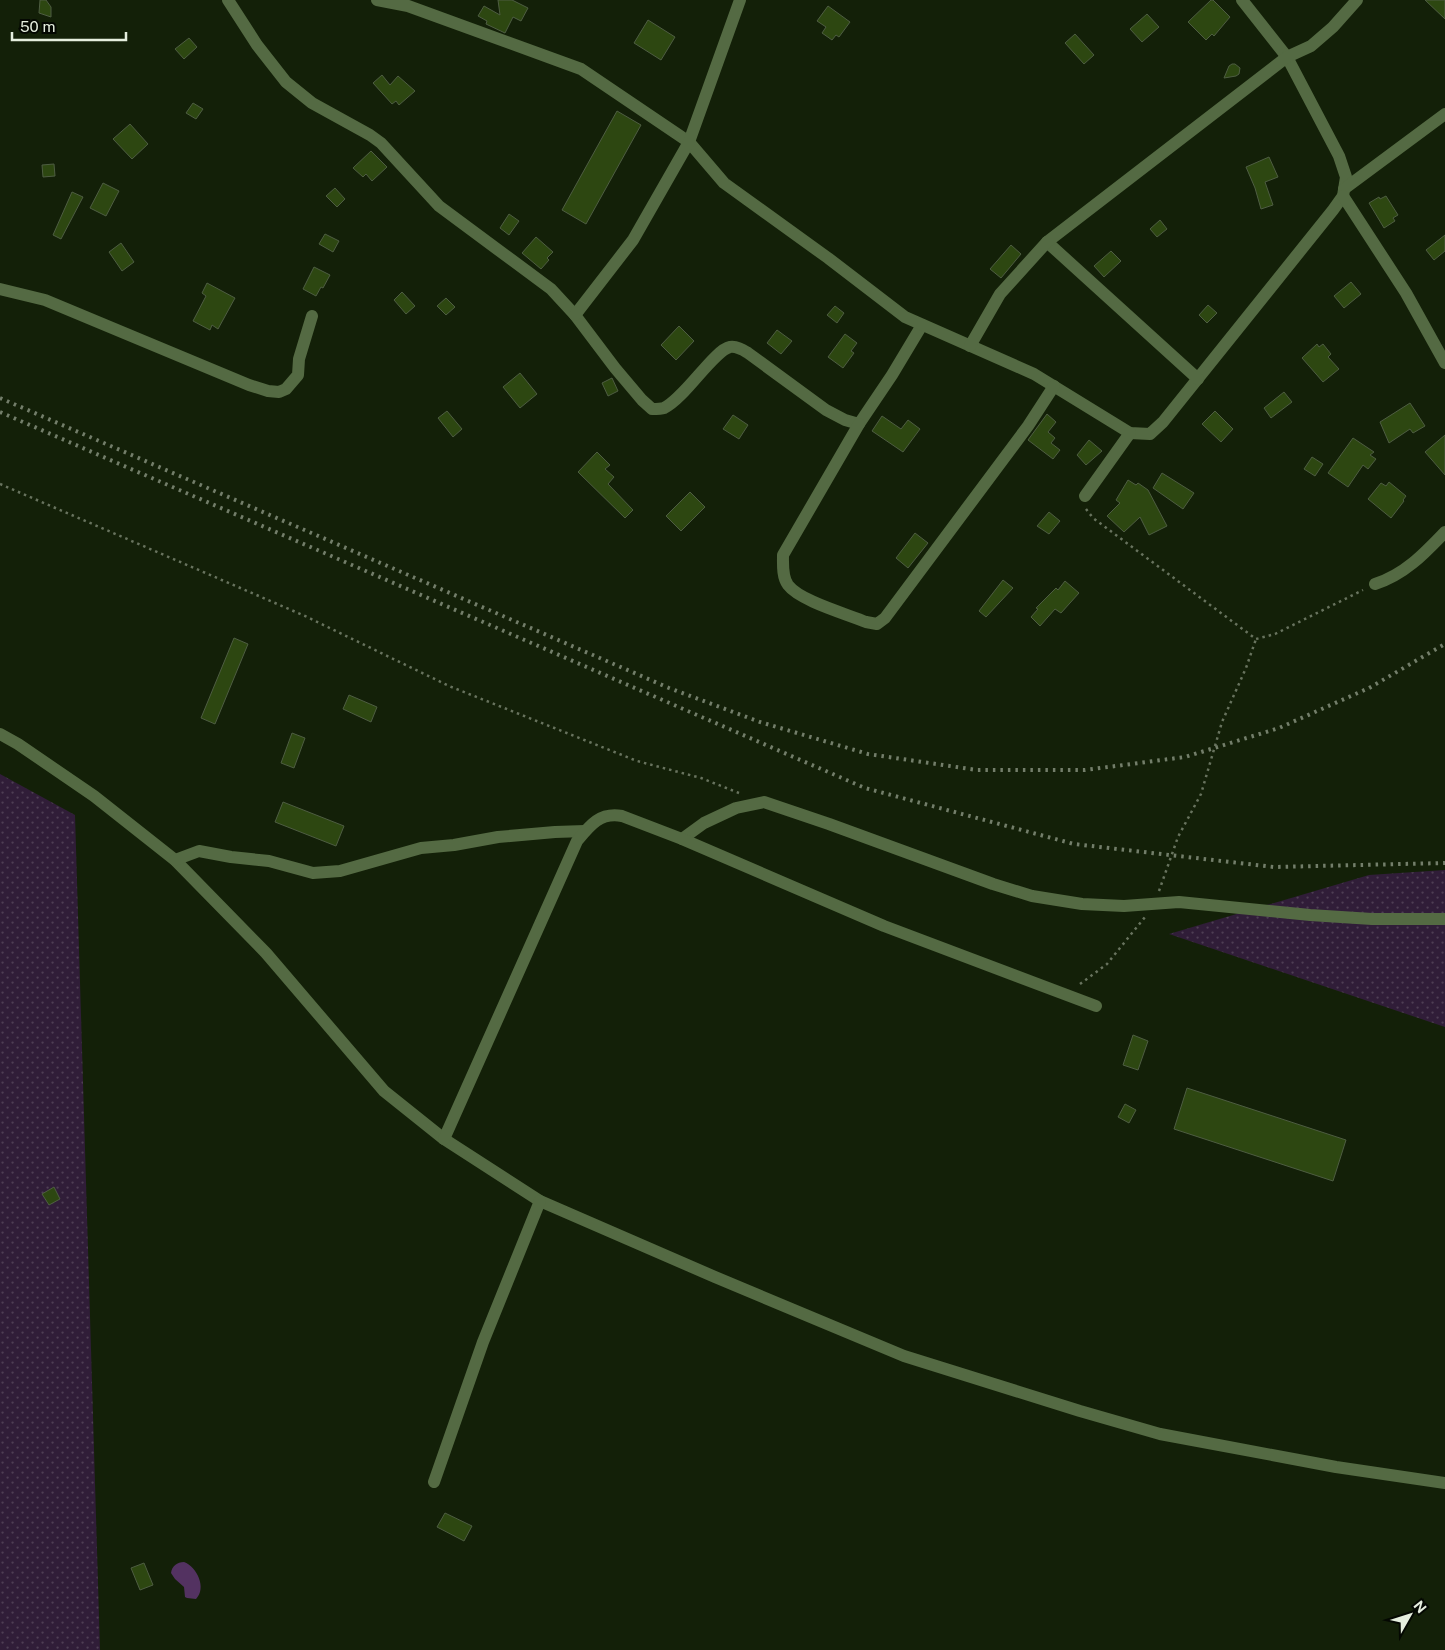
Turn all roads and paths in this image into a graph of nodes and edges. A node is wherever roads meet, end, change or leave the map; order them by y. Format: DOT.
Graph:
graph roads {
  1 [pos="228,0"];
  2 [pos="377,0"];
  3 [pos="740,0"];
  4 [pos="1242,0"];
  5 [pos="1357,0"];
  6 [pos="411,3"];
  7 [pos="1286,57"];
  8 [pos="1445,114"];
  9 [pos="689,142"];
  10 [pos="1343,192"];
  11 [pos="1047,242"];
  12 [pos="0,289"];
  13 [pos="575,315"];
  14 [pos="312,316"];
  15 [pos="922,325"];
  16 [pos="970,346"];
  17 [pos="1445,363"];
  18 [pos="1198,379"];
  19 [pos="1054,386"];
  20 [pos="859,424"];
  21 [pos="1130,433"];
  22 [pos="0,484"];
  23 [pos="1085,496"];
  24 [pos="1445,532"];
  25 [pos="1375,584"];
  26 [pos="1256,639"];
  27 [pos="0,734"];
  28 [pos="764,802"];
  29 [pos="585,831"];
  30 [pos="682,839"];
  31 [pos="175,860"];
  32 [pos="1156,904"];
  33 [pos="1445,919"];
  34 [pos="1063,994"];
  35 [pos="1096,1006"];
  36 [pos="444,1139"];
  37 [pos="540,1201"];
  38 [pos="434,1482"];
  39 [pos="1445,1483"];
  1 -- 13 [label="street"];
  2 -- 6 [label="street"];
  3 -- 9 [label="street"];
  4 -- 7 [label="street"];
  5 -- 7 [label="street"];
  6 -- 9 [label="street"];
  7 -- 10 [label="street"];
  7 -- 11 [label="street"];
  8 -- 10 [label="street"];
  9 -- 13 [label="street"];
  9 -- 15 [label="street"];
  10 -- 17 [label="street"];
  10 -- 18 [label="street"];
  11 -- 16 [label="street"];
  11 -- 18 [label="street"];
  12 -- 14 [label="street"];
  13 -- 20 [label="street"];
  15 -- 16 [label="street"];
  15 -- 20 [label="street"];
  16 -- 19 [label="street"];
  18 -- 21 [label="street"];
  19 -- 20 [label="street"];
  19 -- 21 [label="street"];
  21 -- 23 [label="street"];
  22 -- 28 [label="path"];
  23 -- 26 [label="path"];
  24 -- 25 [label="street"];
  25 -- 26 [label="path"];
  26 -- 32 [label="path"];
  27 -- 31 [label="street"];
  28 -- 30 [label="street"];
  28 -- 32 [label="street"];
  29 -- 30 [label="street"];
  29 -- 31 [label="street"];
  29 -- 36 [label="street"];
  30 -- 34 [label="street"];
  31 -- 36 [label="street"];
  32 -- 33 [label="street"];
  32 -- 34 [label="path"];
  34 -- 35 [label="street"];
  36 -- 37 [label="street"];
  37 -- 38 [label="street"];
  37 -- 39 [label="street"];
}
